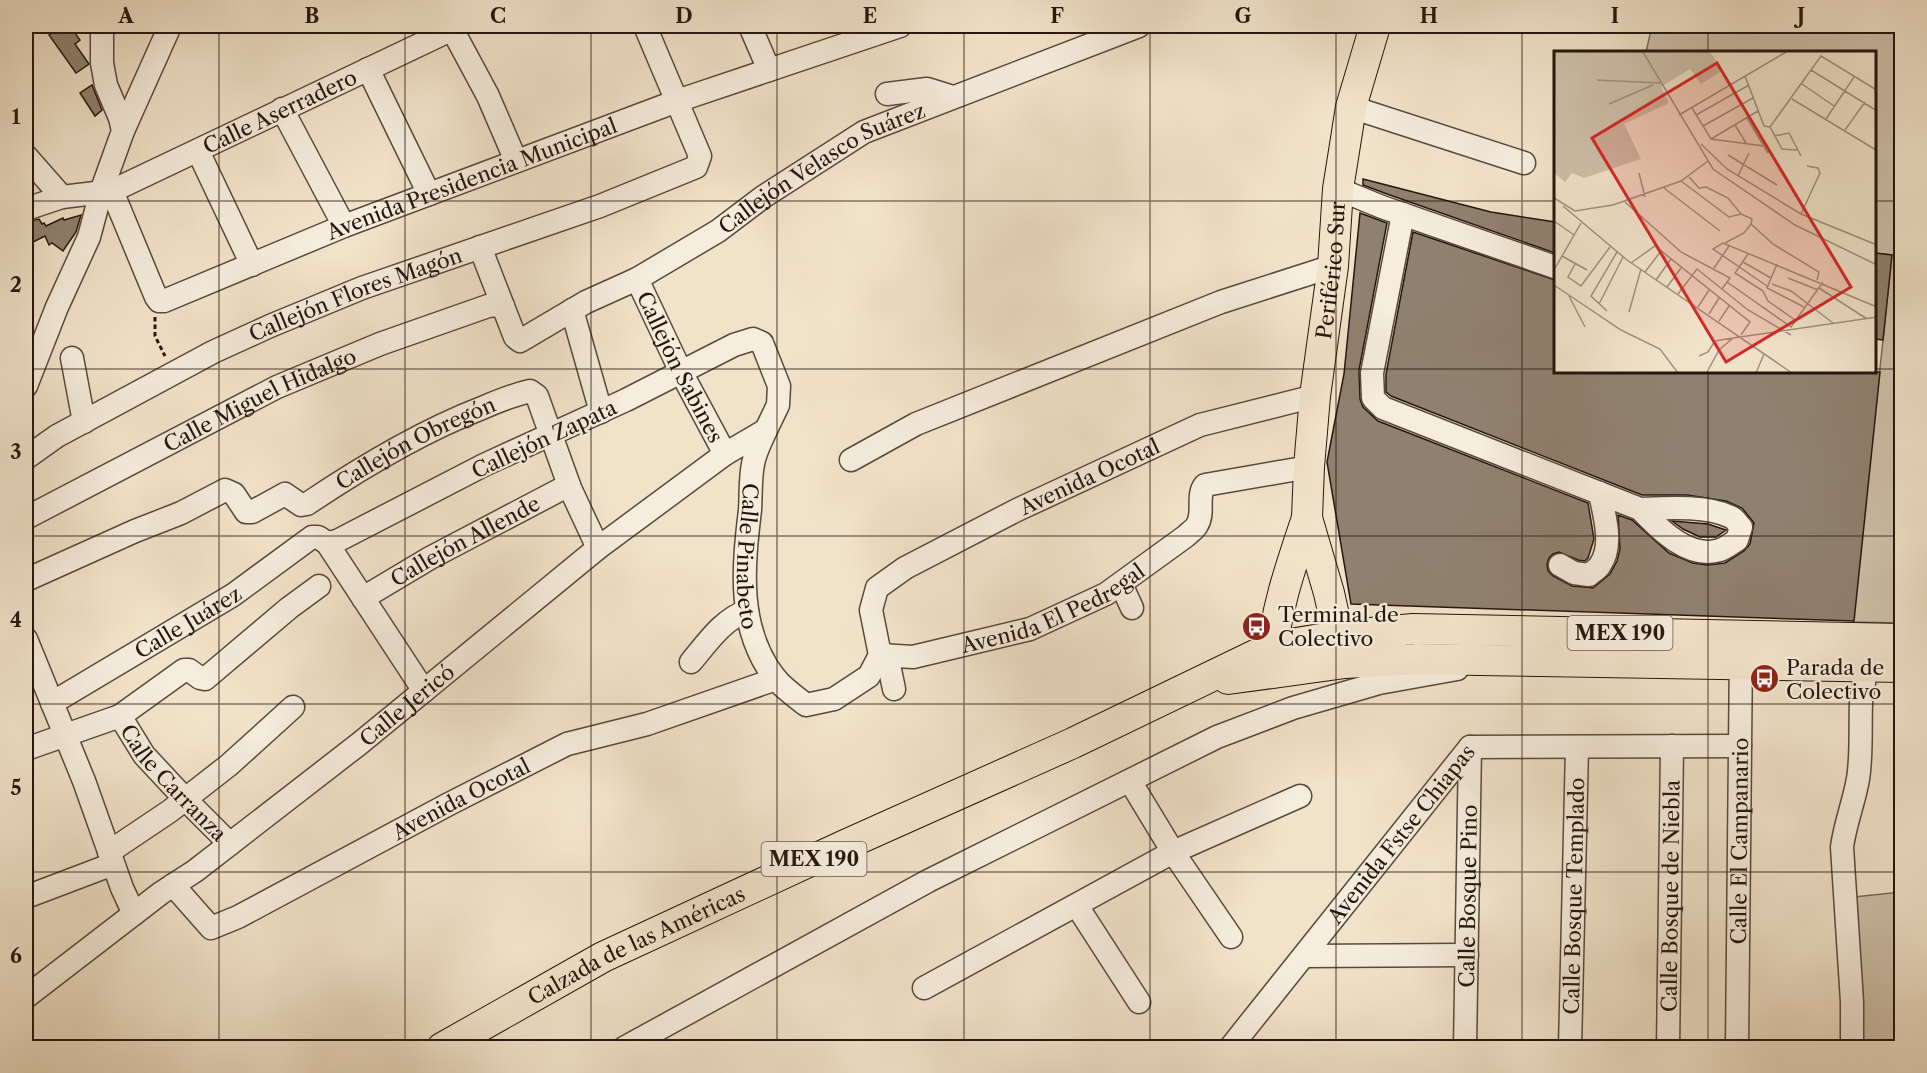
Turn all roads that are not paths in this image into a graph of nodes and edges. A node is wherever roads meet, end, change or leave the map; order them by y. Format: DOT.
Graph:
graph roads {
  1 [pos="102,26"];
  2 [pos="170,26"];
  3 [pos="645,26"];
  4 [pos="750,26"];
  5 [pos="900,26"];
  6 [pos="1139,26"];
  7 [pos="1375,26"];
  8 [pos="455,27"];
  9 [pos="856,32"];
  10 [pos="368,69"];
  11 [pos="769,70"];
  12 [pos="887,94"];
  13 [pos="953,97"];
  14 [pos="677,100"];
  15 [pos="1351,107"];
  16 [pos="282,109"];
  17 [pos="123,131"];
  18 [pos="198,151"];
  19 [pos="26,156"];
  20 [pos="516,161"];
  21 [pos="1524,163"];
  22 [pos="1338,189"];
  23 [pos="106,192"];
  24 [pos="429,195"];
  25 [pos="62,197"];
  26 [pos="26,208"];
  27 [pos="1403,214"];
  28 [pos="344,226"];
  29 [pos="480,247"];
  30 [pos="252,265"];
  31 [pos="1333,266"];
  32 [pos="1554,267"];
  33 [pos="637,279"];
  34 [pos="503,306"];
  35 [pos="572,310"];
  36 [pos="72,358"];
  37 [pos="681,372"];
  38 [pos="26,386"];
  39 [pos="1315,396"];
  40 [pos="601,412"];
  41 [pos="84,422"];
  42 [pos="766,430"];
  43 [pos="551,435"];
  44 [pos="725,454"];
  45 [pos="26,458"];
  46 [pos="851,460"];
  47 [pos="1309,466"];
  48 [pos="569,484"];
  49 [pos="1599,493"];
  50 [pos="1640,509"];
  51 [pos="26,518"];
  52 [pos="1307,518"];
  53 [pos="322,540"];
  54 [pos="598,548"];
  55 [pos="1560,565"];
  56 [pos="26,580"];
  57 [pos="1120,584"];
  58 [pos="319,586"];
  59 [pos="363,598"];
  60 [pos="1132,608"];
  61 [pos="747,611"];
  62 [pos="26,639"];
  63 [pos="1902,639"];
  64 [pos="1741,649"];
  65 [pos="1342,650"];
  66 [pos="884,655"];
  67 [pos="1271,659"];
  68 [pos="1503,660"];
  69 [pos="691,662"];
  70 [pos="1867,666"];
  71 [pos="1902,667"];
  72 [pos="776,679"];
  73 [pos="894,689"];
  74 [pos="424,691"];
  75 [pos="52,704"];
  76 [pos="293,707"];
  77 [pos="120,716"];
  78 [pos="65,736"];
  79 [pos="1672,746"];
  80 [pos="1740,746"];
  81 [pos="1470,747"];
  82 [pos="1577,747"];
  83 [pos="26,749"];
  84 [pos="1130,781"];
  85 [pos="1300,796"];
  86 [pos="185,799"];
  87 [pos="230,844"];
  88 [pos="1173,852"];
  89 [pos="111,858"];
  90 [pos="173,885"];
  91 [pos="26,897"];
  92 [pos="1077,906"];
  93 [pos="134,914"];
  94 [pos="1232,937"];
  95 [pos="1467,955"];
  96 [pos="1305,956"];
  97 [pos="924,988"];
  98 [pos="26,997"];
  99 [pos="1139,1002"];
  100 [pos="655,1040"];
  101 [pos="442,1047"];
  102 [pos="624,1047"];
  103 [pos="1230,1047"];
  104 [pos="1465,1047"];
  105 [pos="1570,1047"];
  106 [pos="1668,1047"];
  107 [pos="1737,1047"];
  108 [pos="1852,1047"];
  1 -- 17 [label="street"];
  2 -- 17 [label="street"];
  3 -- 14 [label="street"];
  4 -- 11 [label="street"];
  5 -- 9 [label="street, Avenida Presidencia Municipal"];
  6 -- 13 [label="street, Callejón Velasco Suárez"];
  7 -- 15 [label="main road, Periférico Sur"];
  8 -- 10 [label="street, Calle Aserradero"];
  8 -- 20 [label="street"];
  9 -- 11 [label="street, Avenida Presidencia Municipal"];
  10 -- 16 [label="street, Calle Aserradero"];
  10 -- 24 [label="street"];
  11 -- 14 [label="street, Avenida Presidencia Municipal"];
  12 -- 13 [label="street"];
  13 -- 33 [label="street, Callejón Velasco Suárez"];
  14 -- 20 [label="street, Avenida Presidencia Municipal"];
  14 -- 29 [label="street, Callejón Flores Magón"];
  15 -- 21 [label="street"];
  15 -- 22 [label="main road, Periférico Sur"];
  16 -- 18 [label="street, Calle Aserradero"];
  16 -- 28 [label="street"];
  17 -- 23 [label="street"];
  18 -- 23 [label="street, Calle Aserradero"];
  18 -- 30 [label="street"];
  19 -- 25 [label="street"];
  20 -- 24 [label="street, Avenida Presidencia Municipal"];
  22 -- 27 [label="street"];
  22 -- 31 [label="main road, Periférico Sur"];
  23 -- 25 [label="street, Calle Aserradero"];
  23 -- 30 [label="street, Avenida Presidencia Municipal"];
  23 -- 38 [label="street"];
  24 -- 28 [label="street, Avenida Presidencia Municipal"];
  25 -- 26 [label="street, Calle Aserradero"];
  27 -- 32 [label="street"];
  27 -- 49 [label="street"];
  28 -- 30 [label="street, Avenida Presidencia Municipal"];
  29 -- 34 [label="street"];
  29 -- 41 [label="street, Callejón Flores Magón"];
  31 -- 39 [label="main road, Periférico Sur"];
  31 -- 46 [label="street"];
  33 -- 35 [label="street, Callejón Velasco Suárez"];
  33 -- 37 [label="street, Callejón Sabines"];
  34 -- 35 [label="street, Callejón Velasco Suárez"];
  34 -- 51 [label="street, Calle Miguel Hidalgo"];
  35 -- 40 [label="street"];
  36 -- 41 [label="street"];
  37 -- 40 [label="street, Callejón Zapata"];
  37 -- 42 [label="street, Callejón Zapata"];
  37 -- 44 [label="street, Callejón Sabines"];
  39 -- 47 [label="main road, Periférico Sur"];
  39 -- 66 [label="street, Avenida Ocotal"];
  40 -- 43 [label="street, Callejón Zapata"];
  41 -- 45 [label="street, Callejón Flores Magón"];
  42 -- 44 [label="street, Calle Jericó"];
  42 -- 61 [label="street, Calle Pinabeto"];
  43 -- 48 [label="street"];
  43 -- 53 [label="street, Callejón Zapata"];
  43 -- 56 [label="street, Callejón Obregón"];
  44 -- 54 [label="street, Calle Jericó"];
  47 -- 52 [label="main road, Periférico Sur"];
  47 -- 57 [label="street, Avenida El Pedregal"];
  48 -- 54 [label="street"];
  48 -- 59 [label="street, Callejón Allende"];
  49 -- 50 [label="street"];
  49 -- 55 [label="street"];
  52 -- 65 [label="main road, Periférico Sur"];
  52 -- 67 [label="main road, Periférico Sur"];
  53 -- 59 [label="street"];
  53 -- 75 [label="street, Calle Juárez"];
  54 -- 74 [label="street, Calle Jericó"];
  57 -- 60 [label="street"];
  57 -- 66 [label="street, Avenida El Pedregal"];
  58 -- 77 [label="street"];
  59 -- 74 [label="street"];
  61 -- 69 [label="street"];
  61 -- 72 [label="street, Calle Pinabeto"];
  62 -- 75 [label="street"];
  63 -- 64 [label="main road, Calzada de las Américas / MEX 190"];
  64 -- 65 [label="main road, Calzada de las Américas / MEX 190"];
  64 -- 68 [label="main road, Calzada de las Américas / MEX 190"];
  64 -- 70 [label="main road, Calzada de las Américas / MEX 190"];
  64 -- 80 [label="street, Calle El Campanario"];
  65 -- 67 [label="main road, Calzada de las Américas / MEX 190"];
  65 -- 68 [label="main road, Calzada de las Américas / MEX 190"];
  66 -- 72 [label="street"];
  66 -- 73 [label="street"];
  67 -- 101 [label="main road, Calzada de las Américas / MEX 190"];
  68 -- 84 [label="street"];
  70 -- 71 [label="main road, Calzada de las Américas / MEX 190"];
  70 -- 108 [label="street"];
  72 -- 90 [label="street, Avenida Ocotal"];
  74 -- 87 [label="street, Calle Jericó"];
  75 -- 78 [label="street"];
  76 -- 86 [label="street"];
  77 -- 78 [label="street"];
  77 -- 86 [label="street, Calle Carranza"];
  78 -- 83 [label="street"];
  78 -- 89 [label="street"];
  79 -- 80 [label="street, Avenida Fstse Chiapas"];
  79 -- 82 [label="street, Avenida Fstse Chiapas"];
  79 -- 106 [label="street, Calle Bosque de Niebla"];
  80 -- 107 [label="street, Calle El Campanario"];
  81 -- 82 [label="street, Avenida Fstse Chiapas"];
  81 -- 95 [label="street, Calle Bosque Pino"];
  81 -- 96 [label="street, Avenida Fstse Chiapas"];
  82 -- 105 [label="street, Calle Bosque Templado"];
  84 -- 88 [label="street"];
  84 -- 100 [label="street"];
  85 -- 88 [label="street"];
  86 -- 87 [label="street, Calle Carranza"];
  86 -- 89 [label="street"];
  87 -- 90 [label="street, Calle Jericó"];
  88 -- 92 [label="street"];
  88 -- 94 [label="street"];
  89 -- 91 [label="street"];
  89 -- 93 [label="street"];
  90 -- 93 [label="street, Calle Jericó"];
  92 -- 97 [label="street"];
  92 -- 99 [label="street"];
  93 -- 98 [label="street, Calle Jericó"];
  95 -- 96 [label="street"];
  95 -- 104 [label="street, Calle Bosque Pino"];
  96 -- 103 [label="street, Avenida Fstse Chiapas"];
  100 -- 102 [label="street"];
}
